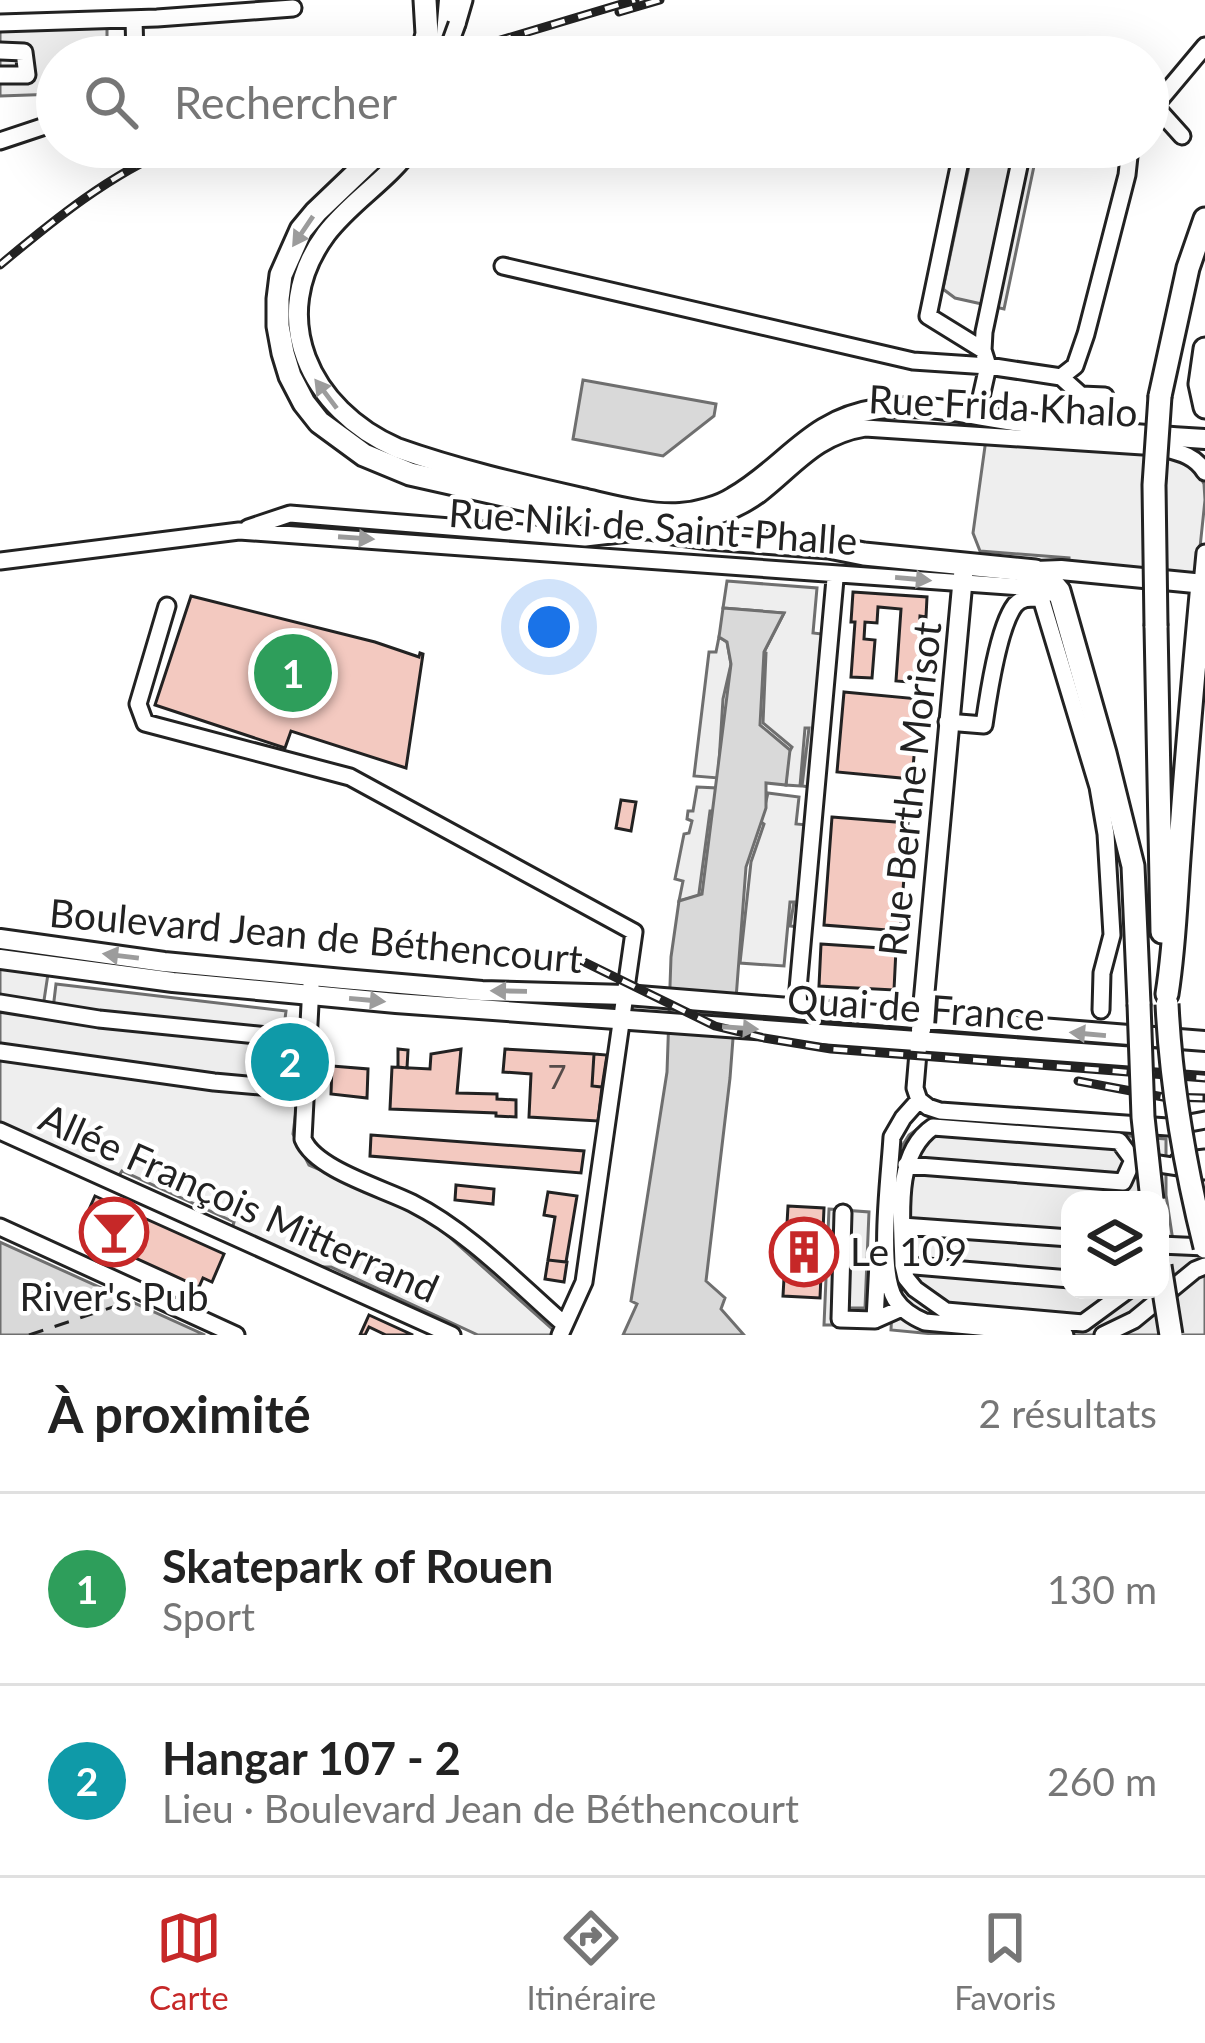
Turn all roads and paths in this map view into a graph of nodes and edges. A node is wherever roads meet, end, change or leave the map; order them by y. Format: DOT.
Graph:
graph roads {
  1 [pos="425,0"];
  2 [pos="448,0"];
  3 [pos="464,0"];
  4 [pos="293,8"];
  5 [pos="134,19"];
  6 [pos="0,23"];
  7 [pos="453,23"];
  8 [pos="134,36"];
  9 [pos="426,36"];
  10 [pos="450,36"];
  11 [pos="1205,46"];
  12 [pos="0,51"];
  13 [pos="0,75"];
  14 [pos="1169,89"];
  15 [pos="1169,125"];
  16 [pos="36,129"];
  17 [pos="1182,136"];
  18 [pos="0,141"];
  19 [pos="362,168"];
  20 [pos="394,168"];
  21 [pos="959,168"];
  22 [pos="1018,168"];
  23 [pos="1128,168"];
  24 [pos="1205,219"];
  25 [pos="502,266"];
  26 [pos="1205,349"];
  27 [pos="986,358"];
  28 [pos="1061,377"];
  29 [pos="1203,396"];
  30 [pos="977,415"];
  31 [pos="1070,427"];
  32 [pos="1205,439"];
  33 [pos="1205,472"];
  34 [pos="656,529"];
  35 [pos="239,531"];
  36 [pos="1205,554"];
  37 [pos="0,561"];
  38 [pos="1035,571"];
  39 [pos="964,574"];
  40 [pos="836,579"];
  41 [pos="1204,584"];
  42 [pos="1060,596"];
  43 [pos="167,606"];
  44 [pos="947,722"];
  45 [pos="0,939"];
  46 [pos="0,958"];
  47 [pos="311,986"];
  48 [pos="626,995"];
  49 [pos="1167,999"];
  50 [pos="0,1003"];
  51 [pos="799,1010"];
  52 [pos="1101,1010"];
  53 [pos="623,1019"];
  54 [pos="922,1020"];
  55 [pos="308,1040"];
  56 [pos="920,1041"];
  57 [pos="1205,1042"];
  58 [pos="0,1052"];
  59 [pos="1205,1062"];
  60 [pos="304,1090"];
  61 [pos="919,1100"];
  62 [pos="1205,1120"];
  63 [pos="896,1127"];
  64 [pos="0,1131"];
  65 [pos="1205,1158"];
  66 [pos="1133,1160"];
  67 [pos="906,1165"];
  68 [pos="1205,1171"];
  69 [pos="1151,1191"];
  70 [pos="843,1213"];
  71 [pos="902,1226"];
  72 [pos="0,1228"];
  73 [pos="1061,1237"];
  74 [pos="1198,1247"];
  75 [pos="1169,1261"];
  76 [pos="903,1265"];
  77 [pos="1205,1266"];
  78 [pos="1061,1278"];
  79 [pos="1115,1299"];
  80 [pos="1165,1299"];
  81 [pos="902,1308"];
  82 [pos="875,1320"];
  83 [pos="562,1329"];
  84 [pos="236,1335"];
  85 [pos="452,1335"];
  86 [pos="1065,1335"];
  87 [pos="1103,1335"];
  88 [pos="1171,1335"];
  1 -- 9 [label="highway"];
  2 -- 7 [label="main road"];
  3 -- 7 [label="street"];
  4 -- 5 [label="street"];
  5 -- 6 [label="street"];
  5 -- 8 [label="street"];
  7 -- 10 [label="main road, bridge"];
  11 -- 14 [label="street"];
  12 -- 13 [label="street"];
  15 -- 17 [label="street"];
  16 -- 18 [label="street"];
  19 -- 34 [label="highway, one-way"];
  30 -- 20 [label="main road, Rue Frida Khalo, one-way"];
  21 -- 27 [label="street"];
  22 -- 27 [label="street"];
  23 -- 28 [label="street"];
  24 -- 49 [label="highway, bridge"];
  25 -- 27 [label="street"];
  26 -- 29 [label="highway"];
  27 -- 28 [label="street"];
  27 -- 30 [label="street"];
  28 -- 31 [label="street"];
  30 -- 31 [label="main road, Rue Frida Khalo"];
  31 -- 32 [label="main road, Rue Frida Khalo"];
  33 -- 34 [label="street, Rue Frida Khalo"];
  34 -- 35 [label="street, Rue Niki de Saint-Phalle"];
  34 -- 39 [label="highway"];
  35 -- 37 [label="street, Rue Niki de Saint-Phalle"];
  35 -- 39 [label="street, Rue Niki de Saint-Phalle, one-way"];
  36 -- 41 [label="street"];
  38 -- 39 [label="highway"];
  38 -- 41 [label="main road"];
  38 -- 42 [label="highway"];
  39 -- 42 [label="street, Rue Niki de Saint-Phalle"];
  39 -- 44 [label="main road, Rue Berthe Morisot"];
  40 -- 51 [label="street"];
  41 -- 49 [label="highway"];
  42 -- 69 [label="highway, bridge"];
  43 -- 48 [label="street"];
  44 -- 52 [label="street"];
  44 -- 54 [label="main road, Rue Berthe Morisot"];
  47 -- 45 [label="main road, Boulevard Jean de Béthencourt, one-way"];
  46 -- 47 [label="main road, Boulevard Jean de Béthencourt"];
  48 -- 47 [label="main road, Boulevard Jean de Béthencourt, one-way"];
  47 -- 53 [label="main road, Boulevard Jean de Béthencourt, one-way"];
  47 -- 55 [label="street"];
  48 -- 51 [label="main road, Quai de France"];
  48 -- 53 [label="street"];
  49 -- 74 [label="highway, bridge"];
  50 -- 55 [label="street"];
  51 -- 54 [label="main road, Quai de France"];
  53 -- 56 [label="main road, Quai de France, one-way"];
  53 -- 83 [label="street"];
  54 -- 56 [label="main road, Rue Berthe Morisot"];
  57 -- 54 [label="main road, Quai de France, one-way"];
  55 -- 60 [label="street"];
  56 -- 59 [label="main road, Quai de France"];
  56 -- 61 [label="street"];
  58 -- 60 [label="street"];
  60 -- 83 [label="street"];
  61 -- 62 [label="street"];
  61 -- 63 [label="street"];
  63 -- 81 [label="street"];
  63 -- 82 [label="street"];
  64 -- 85 [label="street, Allée François Mitterrand"];
  65 -- 66 [label="street"];
  66 -- 67 [label="street"];
  66 -- 67 [label="street"];
  66 -- 68 [label="street"];
  67 -- 71 [label="street"];
  70 -- 82 [label="street"];
  71 -- 73 [label="street"];
  71 -- 76 [label="street"];
  72 -- 84 [label="street"];
  74 -- 75 [label="street"];
  76 -- 78 [label="street"];
  76 -- 79 [label="street"];
  77 -- 87 [label="street"];
  80 -- 88 [label="highway, bridge"];
  81 -- 82 [label="street"];
  81 -- 86 [label="street"];
}
